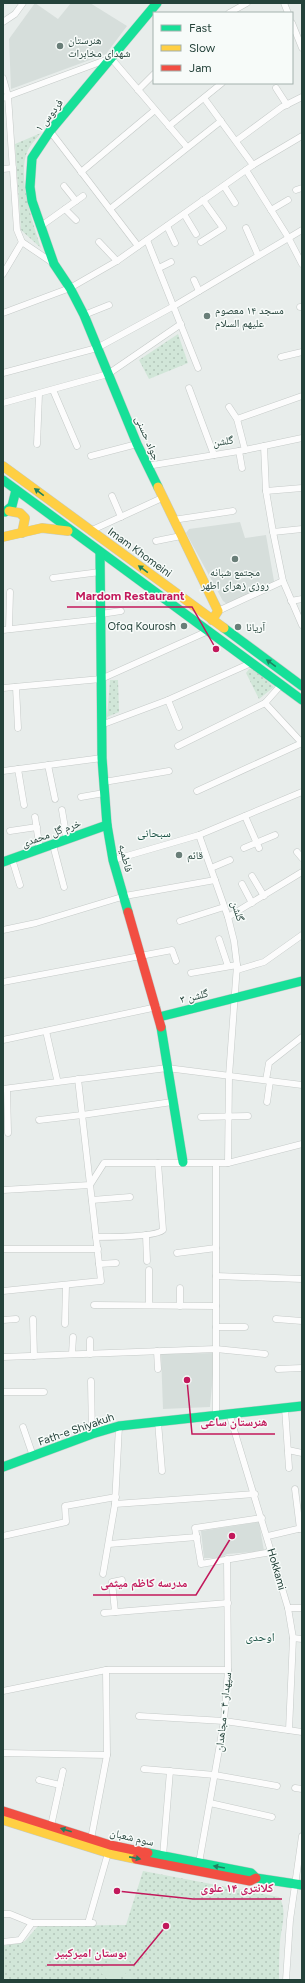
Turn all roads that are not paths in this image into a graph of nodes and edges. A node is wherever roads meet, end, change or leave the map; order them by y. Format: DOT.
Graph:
graph roads {
  1 [pos="23,3"];
  2 [pos="247,3"];
  3 [pos="154,4"];
  4 [pos="231,12"];
  5 [pos="3,22"];
  6 [pos="294,33"];
  7 [pos="302,48"];
  8 [pos="111,58"];
  9 [pos="153,75"];
  10 [pos="3,78"];
  11 [pos="221,84"];
  12 [pos="276,88"];
  13 [pos="138,90"];
  14 [pos="5,97"];
  15 [pos="302,97"];
  16 [pos="204,98"];
  17 [pos="287,105"];
  18 [pos="154,110"];
  19 [pos="221,121"];
  20 [pos="169,126"];
  21 [pos="50,131"];
  22 [pos="301,139"];
  23 [pos="236,141"];
  24 [pos="187,147"];
  25 [pos="253,165"];
  26 [pos="13,168"];
  27 [pos="3,169"];
  28 [pos="246,170"];
  29 [pos="81,172"];
  30 [pos="64,186"];
  31 [pos="224,186"];
  32 [pos="83,196"];
  33 [pos="203,200"];
  34 [pos="288,200"];
  35 [pos="76,201"];
  36 [pos="235,203"];
  37 [pos="65,209"];
  38 [pos="110,209"];
  39 [pos="271,210"];
  40 [pos="184,214"];
  41 [pos="76,220"];
  42 [pos="41,226"];
  43 [pos="167,226"];
  44 [pos="246,228"];
  45 [pos="302,230"];
  46 [pos="196,234"];
  47 [pos="288,237"];
  48 [pos="147,240"];
  49 [pos="22,242"];
  50 [pos="99,242"];
  51 [pos="201,242"];
  52 [pos="175,244"];
  53 [pos="138,246"];
  54 [pos="258,255"];
  55 [pos="117,261"];
  56 [pos="170,262"];
  57 [pos="54,264"];
  58 [pos="302,264"];
  59 [pos="159,268"];
  60 [pos="3,274"];
  61 [pos="194,280"];
  62 [pos="70,288"];
  63 [pos="199,290"];
  64 [pos="109,306"];
  65 [pos="174,306"];
  66 [pos="3,313"];
  67 [pos="84,315"];
  68 [pos="181,324"];
  69 [pos="97,348"];
  70 [pos="302,352"];
  71 [pos="281,356"];
  72 [pos="198,368"];
  73 [pos="3,373"];
  74 [pos="108,374"];
  75 [pos="189,388"];
  76 [pos="53,390"];
  77 [pos="39,394"];
  78 [pos="3,396"];
  79 [pos="302,396"];
  80 [pos="4,403"];
  81 [pos="229,407"];
  82 [pos="237,419"];
  83 [pos="302,438"];
  84 [pos="36,444"];
  85 [pos="136,444"];
  86 [pos="77,446"];
  87 [pos="264,446"];
  88 [pos="242,451"];
  89 [pos="214,455"];
  90 [pos="91,456"];
  91 [pos="3,466"];
  92 [pos="147,466"];
  93 [pos="242,468"];
  94 [pos="3,480"];
  95 [pos="302,488"];
  96 [pos="16,490"];
  97 [pos="266,491"];
  98 [pos="112,496"];
  99 [pos="162,498"];
  100 [pos="6,511"];
  101 [pos="233,511"];
  102 [pos="121,516"];
  103 [pos="173,520"];
  104 [pos="302,529"];
  105 [pos="90,530"];
  106 [pos="73,532"];
  107 [pos="272,532"];
  108 [pos="22,533"];
  109 [pos="181,536"];
  110 [pos="3,538"];
  111 [pos="156,541"];
  112 [pos="100,552"];
  113 [pos="100,572"];
  114 [pos="54,578"];
  115 [pos="283,581"];
  116 [pos="10,592"];
  117 [pos="302,599"];
  118 [pos="291,601"];
  119 [pos="121,611"];
  120 [pos="218,611"];
  121 [pos="101,616"];
  122 [pos="212,620"];
  123 [pos="302,625"];
  124 [pos="6,629"];
  125 [pos="208,631"];
  126 [pos="251,663"];
  127 [pos="101,679"];
  128 [pos="301,684"];
  129 [pos="281,685"];
  130 [pos="16,687"];
  131 [pos="3,688"];
  132 [pos="168,700"];
  133 [pos="302,700"];
  134 [pos="265,703"];
  135 [pos="102,725"];
  136 [pos="179,727"];
  137 [pos="18,728"];
  138 [pos="302,743"];
  139 [pos="178,746"];
  140 [pos="102,758"];
  141 [pos="48,765"];
  142 [pos="18,769"];
  143 [pos="3,771"];
  144 [pos="169,771"];
  145 [pos="104,782"];
  146 [pos="197,790"];
  147 [pos="302,792"];
  148 [pos="104,793"];
  149 [pos="81,797"];
  150 [pos="55,799"];
  151 [pos="24,805"];
  152 [pos="62,810"];
  153 [pos="245,816"];
  154 [pos="35,817"];
  155 [pos="107,825"];
  156 [pos="37,827"];
  157 [pos="10,831"];
  158 [pos="199,835"];
  159 [pos="275,835"];
  160 [pos="67,840"];
  161 [pos="53,845"];
  162 [pos="258,845"];
  163 [pos="244,848"];
  164 [pos="40,850"];
  165 [pos="297,852"];
  166 [pos="302,858"];
  167 [pos="12,859"];
  168 [pos="113,860"];
  169 [pos="230,860"];
  170 [pos="3,862"];
  171 [pos="211,868"];
  172 [pos="302,872"];
  173 [pos="252,876"];
  174 [pos="215,880"];
  175 [pos="242,884"];
  176 [pos="20,885"];
  177 [pos="64,887"];
  178 [pos="125,896"];
  179 [pos="264,896"];
  180 [pos="252,903"];
  181 [pos="224,907"];
  182 [pos="228,917"];
  183 [pos="180,921"];
  184 [pos="3,930"];
  185 [pos="302,935"];
  186 [pos="219,939"];
  187 [pos="142,956"];
  188 [pos="176,961"];
  189 [pos="228,966"];
  190 [pos="237,967"];
  191 [pos="191,973"];
  192 [pos="302,981"];
  193 [pos="3,982"];
  194 [pos="235,998"];
  195 [pos="157,1008"];
  196 [pos="159,1017"];
  197 [pos="46,1031"];
  198 [pos="302,1037"];
  199 [pos="3,1040"];
  200 [pos="167,1068"];
  201 [pos="229,1076"];
  202 [pos="57,1079"];
  203 [pos="78,1079"];
  204 [pos="268,1081"];
  205 [pos="302,1085"];
  206 [pos="5,1089"];
  207 [pos="172,1102"];
  208 [pos="267,1102"];
  209 [pos="82,1115"];
  210 [pos="229,1116"];
  211 [pos="248,1116"];
  212 [pos="201,1117"];
  213 [pos="39,1120"];
  214 [pos="8,1134"];
  215 [pos="302,1144"];
  216 [pos="183,1162"];
  217 [pos="158,1163"];
  218 [pos="228,1163"];
  219 [pos="216,1164"];
  220 [pos="90,1185"];
  221 [pos="3,1190"];
  222 [pos="130,1197"];
  223 [pos="92,1200"];
  224 [pos="146,1235"];
  225 [pos="96,1237"];
  226 [pos="216,1248"];
  227 [pos="3,1249"];
  228 [pos="98,1249"];
  229 [pos="177,1253"];
  230 [pos="148,1261"];
  231 [pos="116,1263"];
  232 [pos="99,1264"];
  233 [pos="149,1270"];
  234 [pos="216,1276"];
  235 [pos="302,1279"];
  236 [pos="66,1284"];
  237 [pos="180,1288"];
  238 [pos="3,1291"];
  239 [pos="94,1304"];
  240 [pos="149,1306"];
  241 [pos="180,1306"];
  242 [pos="216,1306"];
  243 [pos="16,1319"];
  244 [pos="33,1319"];
  245 [pos="276,1319"];
  246 [pos="3,1320"];
  247 [pos="302,1321"];
  248 [pos="65,1324"];
  249 [pos="216,1327"];
  250 [pos="245,1327"];
  251 [pos="73,1337"];
  252 [pos="90,1340"];
  253 [pos="216,1349"];
  254 [pos="157,1351"];
  255 [pos="72,1354"];
  256 [pos="90,1354"];
  257 [pos="265,1354"];
  258 [pos="34,1356"];
  259 [pos="3,1357"];
  260 [pos="302,1368"];
  261 [pos="158,1369"];
  262 [pos="278,1369"];
  263 [pos="91,1381"];
  264 [pos="3,1392"];
  265 [pos="44,1392"];
  266 [pos="302,1406"];
  267 [pos="285,1408"];
  268 [pos="230,1413"];
  269 [pos="216,1414"];
  270 [pos="158,1422"];
  271 [pos="119,1426"];
  272 [pos="23,1427"];
  273 [pos="92,1434"];
  274 [pos="288,1450"];
  275 [pos="302,1453"];
  276 [pos="34,1456"];
  277 [pos="3,1467"];
  278 [pos="290,1468"];
  279 [pos="162,1471"];
  280 [pos="295,1489"];
  281 [pos="255,1494"];
  282 [pos="116,1497"];
  283 [pos="115,1504"];
  284 [pos="262,1518"];
  285 [pos="301,1529"];
  286 [pos="3,1536"];
  287 [pos="268,1536"];
  288 [pos="197,1537"];
  289 [pos="109,1544"];
  290 [pos="272,1552"];
  291 [pos="227,1559"];
  292 [pos="103,1574"];
  293 [pos="122,1580"];
  294 [pos="228,1603"];
  295 [pos="288,1608"];
  296 [pos="302,1608"];
  297 [pos="115,1612"];
  298 [pos="104,1613"];
  299 [pos="293,1638"];
  300 [pos="302,1639"];
  301 [pos="106,1670"];
  302 [pos="228,1670"];
  303 [pos="3,1691"];
  304 [pos="139,1716"];
  305 [pos="224,1721"];
  306 [pos="289,1730"];
  307 [pos="302,1732"];
  308 [pos="3,1753"];
  309 [pos="107,1755"];
  310 [pos="144,1769"];
  311 [pos="63,1771"];
  312 [pos="170,1771"];
  313 [pos="216,1775"];
  314 [pos="39,1780"];
  315 [pos="60,1785"];
  316 [pos="277,1786"];
  317 [pos="295,1788"];
  318 [pos="302,1789"];
  319 [pos="210,1803"];
  320 [pos="3,1811"];
  321 [pos="272,1817"];
  322 [pos="3,1820"];
  323 [pos="51,1826"];
  324 [pos="302,1836"];
  325 [pos="91,1839"];
  326 [pos="108,1853"];
  327 [pos="163,1856"];
  328 [pos="199,1863"];
  329 [pos="256,1878"];
  330 [pos="299,1884"];
  331 [pos="3,1914"];
  332 [pos="32,1923"];
  333 [pos="3,1942"];
  334 [pos="286,1980"];
  1 -- 5 [label="street"];
  2 -- 4 [label="street"];
  3 -- 8 [label="street, فردوس ۱"];
  6 -- 7 [label="street"];
  8 -- 13 [label="street"];
  8 -- 14 [label="street"];
  8 -- 21 [label="street, فردوس ۱"];
  9 -- 13 [label="street"];
  10 -- 14 [label="street"];
  11 -- 16 [label="street"];
  12 -- 17 [label="street"];
  13 -- 18 [label="street"];
  14 -- 26 [label="street"];
  15 -- 17 [label="street"];
  16 -- 19 [label="street"];
  16 -- 20 [label="street"];
  17 -- 23 [label="street"];
  18 -- 20 [label="street"];
  18 -- 29 [label="street"];
  19 -- 23 [label="street"];
  19 -- 24 [label="street"];
  20 -- 24 [label="street"];
  21 -- 29 [label="street"];
  21 -- 42 [label="street, فردوس ۱"];
  22 -- 25 [label="street"];
  23 -- 25 [label="street"];
  24 -- 38 [label="street"];
  25 -- 28 [label="street"];
  26 -- 27 [label="street"];
  26 -- 49 [label="street"];
  28 -- 31 [label="street"];
  28 -- 39 [label="street"];
  29 -- 38 [label="street"];
  30 -- 35 [label="street"];
  31 -- 33 [label="street"];
  31 -- 36 [label="street"];
  32 -- 35 [label="street"];
  33 -- 40 [label="street"];
  33 -- 51 [label="street"];
  34 -- 39 [label="street"];
  35 -- 37 [label="street"];
  37 -- 41 [label="street"];
  37 -- 42 [label="street"];
  38 -- 53 [label="street"];
  39 -- 47 [label="street"];
  40 -- 43 [label="street"];
  40 -- 46 [label="street"];
  42 -- 57 [label="street, فردوس ۱"];
  43 -- 48 [label="street"];
  43 -- 52 [label="street"];
  44 -- 54 [label="street"];
  45 -- 47 [label="street"];
  47 -- 54 [label="street"];
  47 -- 58 [label="street"];
  48 -- 53 [label="street"];
  48 -- 59 [label="street"];
  49 -- 57 [label="street"];
  49 -- 60 [label="street"];
  50 -- 55 [label="street"];
  53 -- 55 [label="street"];
  54 -- 63 [label="street"];
  55 -- 62 [label="street"];
  56 -- 59 [label="street"];
  57 -- 62 [label="street, جواد حسنی"];
  59 -- 65 [label="street"];
  61 -- 63 [label="street"];
  62 -- 66 [label="street"];
  62 -- 67 [label="street, جواد حسنی"];
  63 -- 65 [label="street"];
  64 -- 67 [label="street"];
  65 -- 68 [label="street"];
  65 -- 69 [label="street"];
  67 -- 69 [label="street, جواد حسنی"];
  68 -- 72 [label="street"];
  68 -- 74 [label="street"];
  69 -- 73 [label="street"];
  69 -- 74 [label="street, جواد حسنی"];
  70 -- 71 [label="street"];
  74 -- 76 [label="street"];
  74 -- 85 [label="street, جواد حسنی"];
  75 -- 89 [label="street"];
  76 -- 77 [label="street"];
  76 -- 86 [label="street"];
  77 -- 80 [label="street"];
  77 -- 84 [label="street"];
  78 -- 80 [label="street"];
  79 -- 82 [label="street"];
  81 -- 82 [label="street"];
  82 -- 88 [label="street"];
  83 -- 87 [label="street, گلشن"];
  85 -- 90 [label="street"];
  85 -- 92 [label="street, جواد حسنی"];
  87 -- 88 [label="street, گلشن"];
  87 -- 97 [label="street"];
  88 -- 89 [label="street, گلشن"];
  88 -- 93 [label="street"];
  89 -- 92 [label="street, گلشن"];
  105 -- 91 [label="street, Imam Khomeini, one-way"];
  92 -- 99 [label="street, جواد حسنی"];
  94 -- 96 [label="street"];
  95 -- 97 [label="street"];
  96 -- 100 [label="street"];
  96 -- 106 [label="street"];
  97 -- 107 [label="street"];
  98 -- 102 [label="street"];
  99 -- 102 [label="street"];
  99 -- 103 [label="street, جواد حسنی"];
  100 -- 108 [label="street"];
  101 -- 103 [label="street"];
  102 -- 105 [label="street"];
  103 -- 109 [label="street, جواد حسنی"];
  104 -- 107 [label="street"];
  122 -- 105 [label="street, Imam Khomeini, one-way"];
  106 -- 108 [label="street"];
  106 -- 112 [label="street"];
  107 -- 115 [label="street"];
  108 -- 110 [label="street"];
  109 -- 111 [label="street"];
  109 -- 120 [label="street, جواد حسنی"];
  112 -- 113 [label="street, فاطمیه"];
  112 -- 125 [label="street"];
  113 -- 114 [label="street"];
  113 -- 121 [label="street, فاطمیه"];
  115 -- 118 [label="street"];
  115 -- 120 [label="street"];
  116 -- 124 [label="street"];
  117 -- 118 [label="street"];
  118 -- 123 [label="street"];
  119 -- 121 [label="street"];
  120 -- 122 [label="street"];
  121 -- 124 [label="street"];
  121 -- 127 [label="street, فاطمیه"];
  128 -- 122 [label="street, Imam Khomeini, one-way"];
  125 -- 126 [label="street"];
  125 -- 127 [label="street"];
  126 -- 129 [label="street"];
  126 -- 132 [label="street"];
  127 -- 130 [label="street"];
  127 -- 135 [label="street, فاطمیه"];
  129 -- 133 [label="street"];
  129 -- 134 [label="street"];
  130 -- 131 [label="street"];
  130 -- 137 [label="street"];
  132 -- 135 [label="street"];
  132 -- 136 [label="street"];
  134 -- 138 [label="street"];
  134 -- 139 [label="street"];
  135 -- 140 [label="street, فاطمیه"];
  138 -- 146 [label="street"];
  140 -- 141 [label="street"];
  140 -- 145 [label="street, فاطمیه"];
  141 -- 142 [label="street"];
  141 -- 150 [label="street"];
  142 -- 143 [label="street"];
  142 -- 151 [label="street"];
  144 -- 145 [label="street"];
  145 -- 148 [label="street, فاطمیه"];
  147 -- 153 [label="street"];
  148 -- 149 [label="street"];
  148 -- 155 [label="street, فاطمیه"];
  152 -- 160 [label="street"];
  153 -- 158 [label="street"];
  153 -- 162 [label="street"];
  154 -- 156 [label="street"];
  155 -- 160 [label="street, خرم گل محمدی"];
  155 -- 168 [label="street, فاطمیه"];
  156 -- 157 [label="street"];
  156 -- 164 [label="street"];
  158 -- 168 [label="street"];
  158 -- 171 [label="street, گلشن"];
  159 -- 162 [label="street"];
  160 -- 161 [label="street, خرم گل محمدی"];
  161 -- 164 [label="street, خرم گل محمدی"];
  161 -- 177 [label="street"];
  162 -- 163 [label="street"];
  164 -- 167 [label="street, خرم گل محمدی"];
  165 -- 166 [label="street"];
  167 -- 170 [label="street, خرم گل محمدی"];
  167 -- 176 [label="street"];
  168 -- 178 [label="street, فاطمیه"];
  169 -- 171 [label="street"];
  171 -- 174 [label="street, گلشن"];
  172 -- 179 [label="street"];
  173 -- 179 [label="street"];
  174 -- 178 [label="street"];
  174 -- 181 [label="street, گلشن"];
  175 -- 180 [label="street"];
  178 -- 184 [label="street"];
  178 -- 187 [label="street, فاطمیه"];
  179 -- 180 [label="street"];
  180 -- 182 [label="street"];
  181 -- 182 [label="street, گلشن"];
  181 -- 183 [label="street"];
  182 -- 190 [label="street, گلشن"];
  185 -- 190 [label="street"];
  186 -- 189 [label="street"];
  187 -- 188 [label="street"];
  187 -- 193 [label="street"];
  187 -- 195 [label="street, فاطمیه"];
  189 -- 190 [label="street"];
  189 -- 191 [label="street"];
  190 -- 194 [label="street, گلشن"];
  192 -- 194 [label="street"];
  194 -- 196 [label="street, گلشن ۳"];
  194 -- 201 [label="street, گلشن"];
  195 -- 196 [label="street, فاطمیه"];
  195 -- 197 [label="street"];
  196 -- 200 [label="street, فاطمیه"];
  197 -- 199 [label="street"];
  197 -- 202 [label="street"];
  198 -- 204 [label="street"];
  200 -- 201 [label="street"];
  200 -- 203 [label="street"];
  200 -- 207 [label="street, فاطمیه"];
  201 -- 204 [label="street"];
  201 -- 210 [label="street, گلشن"];
  203 -- 206 [label="street"];
  203 -- 209 [label="street"];
  204 -- 205 [label="street"];
  204 -- 208 [label="street"];
  206 -- 214 [label="street"];
  207 -- 209 [label="street"];
  207 -- 216 [label="street, فاطمیه"];
  209 -- 213 [label="street"];
  209 -- 220 [label="street"];
  210 -- 211 [label="street"];
  210 -- 212 [label="street"];
  210 -- 218 [label="street, گلشن"];
  215 -- 218 [label="street"];
  216 -- 217 [label="street"];
  216 -- 219 [label="street"];
  217 -- 220 [label="street"];
  217 -- 224 [label="street"];
  218 -- 219 [label="street"];
  219 -- 226 [label="street"];
  220 -- 221 [label="street"];
  220 -- 223 [label="street"];
  222 -- 223 [label="street"];
  223 -- 225 [label="street"];
  224 -- 225 [label="street"];
  224 -- 230 [label="street"];
  225 -- 228 [label="street"];
  226 -- 229 [label="street"];
  226 -- 234 [label="street"];
  227 -- 228 [label="street"];
  228 -- 232 [label="street"];
  231 -- 232 [label="street"];
  232 -- 236 [label="street"];
  233 -- 240 [label="street"];
  234 -- 235 [label="street"];
  234 -- 242 [label="street"];
  236 -- 238 [label="street"];
  236 -- 248 [label="street"];
  237 -- 241 [label="street"];
  239 -- 240 [label="street"];
  240 -- 241 [label="street"];
  241 -- 242 [label="street"];
  242 -- 249 [label="street"];
  243 -- 246 [label="street"];
  244 -- 258 [label="street"];
  245 -- 247 [label="street"];
  249 -- 250 [label="street"];
  249 -- 253 [label="street"];
  251 -- 255 [label="street"];
  252 -- 256 [label="street"];
  253 -- 254 [label="street"];
  253 -- 257 [label="street"];
  253 -- 269 [label="street"];
  254 -- 256 [label="street"];
  254 -- 261 [label="street"];
  255 -- 256 [label="street"];
  255 -- 258 [label="street"];
  258 -- 259 [label="street"];
  260 -- 262 [label="street"];
  263 -- 273 [label="street"];
  264 -- 265 [label="street"];
  266 -- 267 [label="street, Fath-e Shiyakuh"];
  267 -- 268 [label="street, Fath-e Shiyakuh"];
  267 -- 274 [label="street"];
  268 -- 269 [label="street, Fath-e Shiyakuh"];
  268 -- 281 [label="street, Hokkami"];
  269 -- 270 [label="street, Fath-e Shiyakuh"];
  270 -- 271 [label="street, Fath-e Shiyakuh"];
  270 -- 279 [label="street"];
  271 -- 273 [label="street, Fath-e Shiyakuh"];
  271 -- 282 [label="street"];
  272 -- 276 [label="street"];
  273 -- 276 [label="street, Fath-e Shiyakuh"];
  274 -- 275 [label="street"];
  274 -- 278 [label="street"];
  276 -- 277 [label="street, Fath-e Shiyakuh"];
  280 -- 285 [label="street"];
  281 -- 283 [label="street"];
  281 -- 284 [label="street, Hokkami"];
  282 -- 283 [label="street"];
  282 -- 286 [label="street"];
  283 -- 289 [label="street"];
  284 -- 287 [label="street, Hokkami"];
  284 -- 288 [label="street"];
  285 -- 287 [label="street"];
  287 -- 290 [label="street, Hokkami"];
  288 -- 289 [label="street"];
  288 -- 291 [label="street"];
  289 -- 292 [label="street"];
  290 -- 291 [label="street"];
  290 -- 295 [label="street, Hokkami"];
  291 -- 294 [label="street, سپهدار ۴ - مجاهدان"];
  293 -- 297 [label="street"];
  294 -- 297 [label="street"];
  294 -- 302 [label="street, سپهدار ۴ - مجاهدان"];
  295 -- 296 [label="street"];
  295 -- 299 [label="street, Hokkami"];
  297 -- 298 [label="street"];
  299 -- 300 [label="street"];
  299 -- 306 [label="street, Hokkami"];
  301 -- 302 [label="street"];
  301 -- 303 [label="street"];
  301 -- 309 [label="street"];
  302 -- 305 [label="street, سپهدار ۴ - مجاهدان"];
  304 -- 305 [label="street"];
  305 -- 306 [label="street"];
  305 -- 313 [label="street, سپهدار ۴ - مجاهدان"];
  306 -- 307 [label="street"];
  308 -- 309 [label="street"];
  309 -- 325 [label="street"];
  310 -- 312 [label="street"];
  311 -- 315 [label="street"];
  312 -- 313 [label="street"];
  312 -- 327 [label="street"];
  313 -- 316 [label="street"];
  313 -- 319 [label="street, سپهدار ۴ - مجاهدان"];
  314 -- 315 [label="street"];
  315 -- 323 [label="street"];
  317 -- 318 [label="street"];
  319 -- 321 [label="street"];
  319 -- 328 [label="street, سپهدار ۴ - مجاهدان"];
  320 -- 323 [label="street, سوم شعبان"];
  322 -- 326 [label="street, سوم شعبان"];
  325 -- 323 [label="street, سوم شعبان, one-way"];
  324 -- 330 [label="street"];
  325 -- 327 [label="street, سوم شعبان"];
  326 -- 329 [label="street, سوم شعبان, one-way"];
  326 -- 332 [label="street"];
  327 -- 328 [label="street, سوم شعبان"];
  329 -- 328 [label="street, سوم شعبان, one-way"];
  329 -- 330 [label="street, سوم شعبان"];
  330 -- 334 [label="street"];
  331 -- 332 [label="street"];
  332 -- 333 [label="street"];
}
